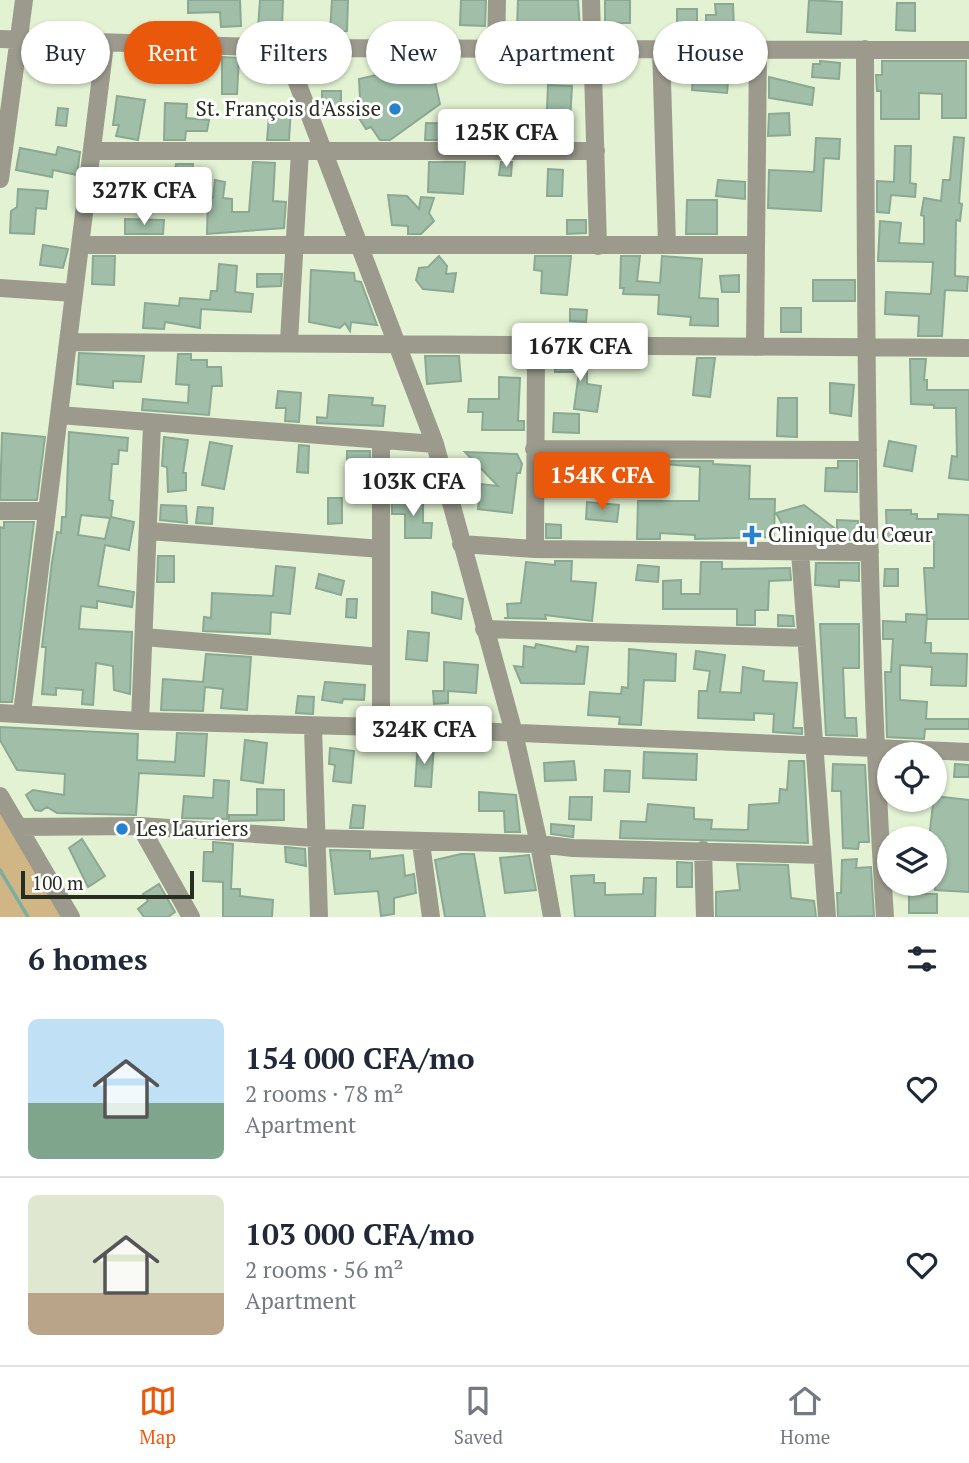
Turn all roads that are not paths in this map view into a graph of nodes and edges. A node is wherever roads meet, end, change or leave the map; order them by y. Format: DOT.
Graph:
graph roads {
  1 [pos="24,0"];
  2 [pos="497,0"];
  3 [pos="591,0"];
  4 [pos="497,21"];
  5 [pos="591,21"];
  6 [pos="9,40"];
  7 [pos="110,44"];
  8 [pos="236,47"];
  9 [pos="352,48"];
  10 [pos="475,48"];
  11 [pos="768,48"];
  12 [pos="865,49"];
  13 [pos="969,50"];
  14 [pos="100,84"];
  15 [pos="298,84"];
  16 [pos="593,84"];
  17 [pos="662,84"];
  18 [pos="758,84"];
  19 [pos="92,151"];
  20 [pos="325,151"];
  21 [pos="596,151"];
  22 [pos="300,152"];
  23 [pos="0,179"];
  24 [pos="80,245"];
  25 [pos="667,245"];
  26 [pos="756,245"];
  27 [pos="294,246"];
  28 [pos="359,246"];
  29 [pos="598,246"];
  30 [pos="0,289"];
  31 [pos="74,293"];
  32 [pos="289,341"];
  33 [pos="68,342"];
  34 [pos="536,345"];
  35 [pos="397,346"];
  36 [pos="755,347"];
  37 [pos="866,347"];
  38 [pos="969,348"];
  39 [pos="59,415"];
  40 [pos="152,424"];
  41 [pos="381,441"];
  42 [pos="435,443"];
  43 [pos="534,449"];
  44 [pos="869,450"];
  45 [pos="47,511"];
  46 [pos="0,512"];
  47 [pos="149,531"];
  48 [pos="461,544"];
  49 [pos="381,549"];
  50 [pos="535,549"];
  51 [pos="800,552"];
  52 [pos="870,552"];
  53 [pos="484,629"];
  54 [pos="144,637"];
  55 [pos="806,638"];
  56 [pos="381,657"];
  57 [pos="0,713"];
  58 [pos="23,713"];
  59 [pos="140,721"];
  60 [pos="313,726"];
  61 [pos="382,727"];
  62 [pos="514,733"];
  63 [pos="815,746"];
  64 [pos="874,748"];
  65 [pos="969,752"];
  66 [pos="0,796"];
  67 [pos="140,826"];
  68 [pos="18,827"];
  69 [pos="314,838"];
  70 [pos="421,843"];
  71 [pos="539,844"];
  72 [pos="703,850"];
  73 [pos="822,855"];
  74 [pos="71,917"];
  75 [pos="191,917"];
  76 [pos="319,917"];
  77 [pos="431,917"];
  78 [pos="552,917"];
  79 [pos="705,917"];
  80 [pos="827,917"];
  81 [pos="885,917"];
  1 -- 6 [label="street"];
  2 -- 4 [label="street"];
  3 -- 5 [label="street"];
  6 -- 23 [label="street"];
  7 -- 8 [label="street"];
  9 -- 10 [label="street"];
  11 -- 12 [label="street"];
  12 -- 13 [label="street"];
  12 -- 37 [label="street"];
  14 -- 19 [label="street"];
  15 -- 20 [label="street"];
  16 -- 21 [label="street"];
  17 -- 25 [label="street"];
  18 -- 26 [label="street"];
  19 -- 22 [label="street"];
  19 -- 24 [label="street"];
  20 -- 21 [label="street"];
  20 -- 22 [label="street"];
  20 -- 28 [label="street"];
  21 -- 29 [label="street"];
  22 -- 27 [label="street"];
  24 -- 27 [label="street"];
  24 -- 31 [label="street"];
  25 -- 26 [label="street"];
  25 -- 29 [label="street"];
  26 -- 36 [label="street"];
  27 -- 28 [label="street"];
  27 -- 32 [label="street"];
  28 -- 29 [label="street"];
  28 -- 35 [label="street"];
  30 -- 31 [label="street"];
  31 -- 33 [label="street"];
  32 -- 33 [label="street"];
  32 -- 35 [label="street"];
  33 -- 39 [label="street"];
  34 -- 35 [label="street"];
  34 -- 36 [label="street"];
  34 -- 43 [label="street"];
  35 -- 42 [label="street"];
  36 -- 37 [label="street"];
  37 -- 38 [label="street"];
  37 -- 44 [label="street"];
  39 -- 40 [label="street"];
  39 -- 45 [label="street"];
  40 -- 41 [label="street"];
  40 -- 47 [label="street"];
  41 -- 42 [label="street"];
  41 -- 49 [label="street"];
  42 -- 48 [label="street"];
  43 -- 44 [label="street"];
  43 -- 50 [label="street"];
  44 -- 52 [label="street"];
  45 -- 46 [label="street"];
  45 -- 58 [label="street"];
  47 -- 49 [label="street"];
  47 -- 54 [label="street"];
  48 -- 50 [label="street"];
  48 -- 53 [label="street"];
  49 -- 56 [label="street"];
  50 -- 51 [label="street"];
  51 -- 52 [label="street"];
  51 -- 55 [label="street"];
  52 -- 64 [label="street"];
  53 -- 55 [label="street"];
  53 -- 62 [label="street"];
  54 -- 56 [label="street"];
  54 -- 59 [label="street"];
  55 -- 63 [label="street"];
  56 -- 61 [label="street"];
  57 -- 58 [label="street"];
  58 -- 59 [label="street"];
  59 -- 60 [label="street"];
  60 -- 61 [label="street"];
  60 -- 69 [label="street"];
  61 -- 62 [label="street"];
  62 -- 63 [label="street"];
  62 -- 71 [label="street"];
  63 -- 64 [label="street"];
  63 -- 73 [label="street"];
  64 -- 65 [label="street"];
  64 -- 81 [label="street"];
  66 -- 68 [label="street"];
  67 -- 68 [label="street"];
  67 -- 69 [label="street"];
  67 -- 75 [label="street"];
  68 -- 74 [label="street"];
  69 -- 70 [label="street"];
  69 -- 76 [label="street"];
  70 -- 71 [label="street"];
  70 -- 77 [label="street"];
  71 -- 72 [label="street"];
  71 -- 78 [label="street"];
  72 -- 73 [label="street"];
  72 -- 79 [label="street"];
  73 -- 80 [label="street"];
}
